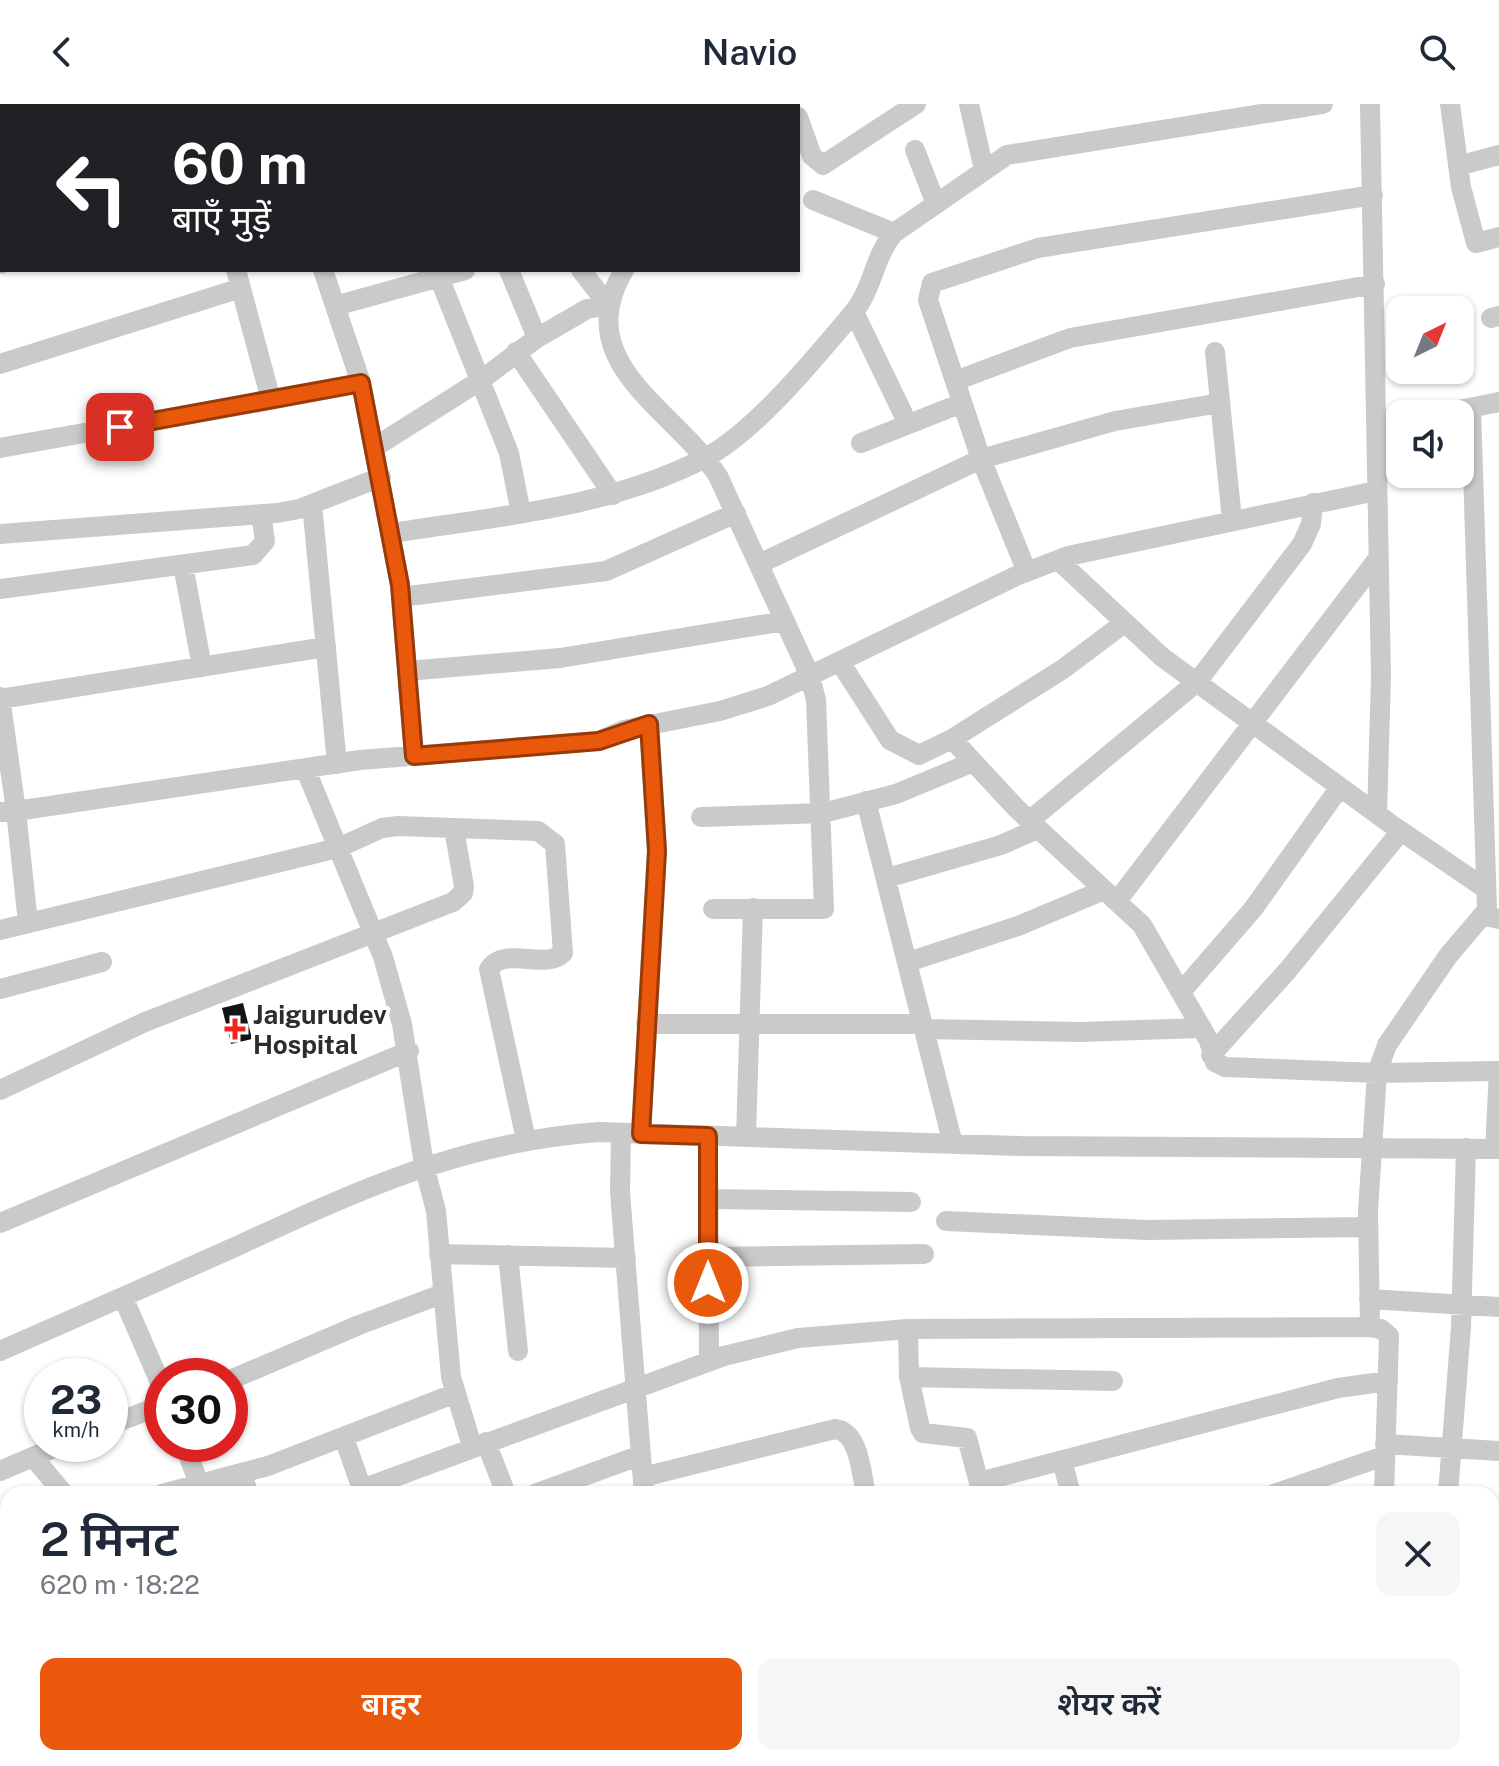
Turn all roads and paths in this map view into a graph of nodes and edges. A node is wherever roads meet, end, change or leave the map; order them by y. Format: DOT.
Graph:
graph roads {
  1 [pos="916,104"];
  2 [pos="1323,104"];
  3 [pos="1370,104"];
  4 [pos="1450,104"];
  5 [pos="963,105"];
  6 [pos="800,123"];
  7 [pos="915,150"];
  8 [pos="1499,155"];
  9 [pos="1458,166"];
  10 [pos="984,170"];
  11 [pos="1373,195"];
  12 [pos="813,200"];
  13 [pos="936,204"];
  14 [pos="894,233"];
  15 [pos="1499,237"];
  16 [pos="324,272"];
  17 [pos="458,272"];
  18 [pos="510,272"];
  19 [pos="583,272"];
  20 [pos="623,272"];
  21 [pos="439,277"];
  22 [pos="238,279"];
  23 [pos="1375,284"];
  24 [pos="608,305"];
  25 [pos="335,306"];
  26 [pos="854,312"];
  27 [pos="537,338"];
  28 [pos="516,352"];
  29 [pos="1215,352"];
  30 [pos="0,364"];
  31 [pos="481,380"];
  32 [pos="955,381"];
  33 [pos="361,383"];
  34 [pos="271,400"];
  35 [pos="1499,402"];
  36 [pos="962,403"];
  37 [pos="1220,403"];
  38 [pos="1474,407"];
  39 [pos="908,424"];
  40 [pos="1386,427"];
  41 [pos="1378,429"];
  42 [pos="861,443"];
  43 [pos="375,447"];
  44 [pos="1474,447"];
  45 [pos="0,448"];
  46 [pos="706,457"];
  47 [pos="981,459"];
  48 [pos="381,477"];
  49 [pos="1376,491"];
  50 [pos="613,495"];
  51 [pos="1313,503"];
  52 [pos="312,504"];
  53 [pos="521,513"];
  54 [pos="736,513"];
  55 [pos="261,514"];
  56 [pos="1232,520"];
  57 [pos="393,533"];
  58 [pos="0,534"];
  59 [pos="1379,557"];
  60 [pos="1058,560"];
  61 [pos="759,564"];
  62 [pos="183,565"];
  63 [pos="1027,572"];
  64 [pos="0,589"];
  65 [pos="401,597"];
  66 [pos="785,621"];
  67 [pos="1123,624"];
  68 [pos="1489,640"];
  69 [pos="326,647"];
  70 [pos="840,662"];
  71 [pos="202,667"];
  72 [pos="407,671"];
  73 [pos="810,676"];
  74 [pos="1197,682"];
  75 [pos="0,698"];
  76 [pos="1490,722"];
  77 [pos="1253,723"];
  78 [pos="649,724"];
  79 [pos="952,739"];
  80 [pos="414,756"];
  81 [pos="973,762"];
  82 [pos="337,764"];
  83 [pos="305,768"];
  84 [pos="1340,787"];
  85 [pos="866,801"];
  86 [pos="1492,807"];
  87 [pos="8,811"];
  88 [pos="823,813"];
  89 [pos="1377,814"];
  90 [pos="701,817"];
  91 [pos="1033,825"];
  92 [pos="454,829"];
  93 [pos="1401,831"];
  94 [pos="338,848"];
  95 [pos="887,878"];
  96 [pos="1111,896"];
  97 [pos="1491,906"];
  98 [pos="753,908"];
  99 [pos="713,909"];
  100 [pos="28,923"];
  101 [pos="0,930"];
  102 [pos="372,933"];
  103 [pos="102,962"];
  104 [pos="908,962"];
  105 [pos="0,989"];
  106 [pos="1181,992"];
  107 [pos="646,1024"];
  108 [pos="749,1026"];
  109 [pos="924,1026"];
  110 [pos="1202,1028"];
  111 [pos="409,1051"];
  112 [pos="1211,1055"];
  113 [pos="1498,1071"];
  114 [pos="1377,1073"];
  115 [pos="0,1090"];
  116 [pos="631,1134"];
  117 [pos="708,1136"];
  118 [pos="746,1137"];
  119 [pos="526,1140"];
  120 [pos="953,1144"];
  121 [pos="1372,1147"];
  122 [pos="1466,1148"];
  123 [pos="1497,1149"];
  124 [pos="424,1165"];
  125 [pos="708,1199"];
  126 [pos="911,1202"];
  127 [pos="946,1221"];
  128 [pos="0,1223"];
  129 [pos="1368,1227"];
  130 [pos="439,1254"];
  131 [pos="924,1254"];
  132 [pos="508,1255"];
  133 [pos="708,1257"];
  134 [pos="626,1258"];
  135 [pos="442,1294"];
  136 [pos="123,1297"];
  137 [pos="1369,1299"];
  138 [pos="1461,1305"];
  139 [pos="1499,1307"];
  140 [pos="1370,1327"];
  141 [pos="908,1329"];
  142 [pos="0,1351"];
  143 [pos="518,1351"];
  144 [pos="149,1358"];
  145 [pos="709,1362"];
  146 [pos="248,1372"];
  147 [pos="909,1377"];
  148 [pos="1113,1381"];
  149 [pos="1388,1381"];
  150 [pos="637,1388"];
  151 [pos="456,1393"];
  152 [pos="344,1438"];
  153 [pos="479,1444"];
  154 [pos="1451,1446"];
  155 [pos="1384,1450"];
  156 [pos="1499,1451"];
  157 [pos="641,1455"];
  158 [pos="24,1461"];
  159 [pos="1062,1461"];
  160 [pos="37,1462"];
  161 [pos="191,1462"];
  162 [pos="0,1471"];
  163 [pos="241,1473"];
  164 [pos="644,1485"];
  165 [pos="57,1486"];
  166 [pos="200,1486"];
  167 [pos="208,1486"];
  168 [pos="246,1486"];
  169 [pos="361,1486"];
  170 [pos="375,1486"];
  171 [pos="502,1486"];
  172 [pos="557,1486"];
  173 [pos="864,1486"];
  174 [pos="979,1486"];
  175 [pos="986,1486"];
  176 [pos="1069,1486"];
  177 [pos="1294,1486"];
  178 [pos="1384,1486"];
  179 [pos="1448,1486"];
  1 -- 6 [label="street"];
  2 -- 10 [label="street"];
  3 -- 11 [label="street"];
  4 -- 9 [label="street"];
  5 -- 10 [label="street"];
  7 -- 13 [label="street"];
  8 -- 9 [label="street"];
  9 -- 15 [label="street"];
  10 -- 13 [label="street"];
  11 -- 23 [label="street"];
  11 -- 32 [label="street"];
  12 -- 14 [label="street"];
  13 -- 14 [label="street"];
  14 -- 26 [label="street"];
  16 -- 25 [label="street"];
  17 -- 21 [label="street"];
  18 -- 27 [label="street"];
  19 -- 24 [label="street"];
  20 -- 24 [label="street"];
  21 -- 25 [label="street"];
  21 -- 31 [label="street"];
  22 -- 30 [label="street"];
  22 -- 34 [label="street"];
  23 -- 32 [label="street"];
  23 -- 41 [label="street"];
  24 -- 27 [label="street"];
  24 -- 46 [label="street"];
  25 -- 33 [label="street"];
  26 -- 39 [label="street"];
  26 -- 46 [label="street"];
  27 -- 28 [label="street"];
  28 -- 31 [label="street"];
  28 -- 50 [label="street"];
  29 -- 37 [label="street"];
  31 -- 43 [label="street"];
  31 -- 53 [label="street"];
  32 -- 36 [label="street"];
  33 -- 34 [label="street"];
  33 -- 43 [label="street"];
  34 -- 45 [label="street"];
  35 -- 38 [label="street"];
  36 -- 39 [label="street"];
  36 -- 47 [label="street"];
  37 -- 47 [label="street"];
  37 -- 56 [label="street"];
  39 -- 42 [label="street"];
  40 -- 41 [label="street"];
  41 -- 49 [label="street"];
  43 -- 48 [label="street"];
  44 -- 68 [label="street"];
  46 -- 50 [label="street"];
  46 -- 54 [label="street"];
  47 -- 61 [label="street"];
  47 -- 63 [label="street"];
  48 -- 52 [label="street"];
  48 -- 57 [label="street"];
  49 -- 51 [label="street"];
  49 -- 59 [label="street"];
  50 -- 53 [label="street"];
  51 -- 56 [label="street"];
  51 -- 74 [label="street"];
  52 -- 55 [label="street"];
  52 -- 69 [label="street"];
  53 -- 57 [label="street"];
  54 -- 61 [label="street"];
  54 -- 65 [label="street"];
  55 -- 58 [label="street"];
  55 -- 62 [label="street"];
  56 -- 60 [label="street"];
  57 -- 65 [label="street"];
  59 -- 77 [label="street"];
  59 -- 89 [label="street"];
  60 -- 63 [label="street"];
  60 -- 67 [label="street"];
  61 -- 66 [label="street"];
  62 -- 64 [label="street"];
  62 -- 71 [label="street"];
  63 -- 70 [label="street"];
  65 -- 72 [label="street"];
  66 -- 72 [label="street"];
  66 -- 73 [label="street"];
  67 -- 74 [label="street"];
  67 -- 79 [label="street"];
  68 -- 76 [label="street"];
  69 -- 71 [label="street"];
  69 -- 82 [label="street"];
  70 -- 73 [label="street"];
  70 -- 79 [label="street"];
  71 -- 75 [label="street"];
  72 -- 80 [label="street"];
  73 -- 78 [label="street"];
  73 -- 88 [label="street"];
  74 -- 77 [label="street"];
  74 -- 91 [label="street"];
  75 -- 87 [label="street"];
  76 -- 86 [label="street"];
  77 -- 84 [label="street"];
  77 -- 96 [label="street"];
  78 -- 80 [label="street"];
  78 -- 107 [label="street"];
  79 -- 81 [label="street"];
  80 -- 82 [label="street"];
  81 -- 85 [label="street"];
  81 -- 91 [label="street"];
  82 -- 83 [label="street"];
  83 -- 87 [label="street"];
  83 -- 94 [label="street"];
  84 -- 89 [label="street"];
  84 -- 106 [label="street"];
  85 -- 88 [label="street"];
  85 -- 95 [label="street"];
  86 -- 97 [label="street"];
  87 -- 100 [label="street"];
  88 -- 90 [label="street"];
  88 -- 98 [label="street"];
  89 -- 93 [label="street"];
  91 -- 95 [label="street"];
  91 -- 96 [label="street"];
  92 -- 94 [label="street"];
  92 -- 102 [label="street"];
  92 -- 119 [label="street"];
  93 -- 97 [label="street"];
  93 -- 112 [label="street"];
  94 -- 100 [label="street"];
  94 -- 102 [label="street"];
  95 -- 104 [label="street"];
  96 -- 104 [label="street"];
  96 -- 106 [label="street"];
  97 -- 114 [label="street"];
  98 -- 99 [label="street"];
  98 -- 108 [label="street"];
  100 -- 101 [label="street"];
  102 -- 111 [label="street"];
  102 -- 115 [label="street"];
  103 -- 105 [label="street"];
  104 -- 109 [label="street"];
  106 -- 110 [label="street"];
  107 -- 108 [label="street"];
  107 -- 116 [label="street"];
  108 -- 109 [label="street"];
  108 -- 118 [label="street"];
  109 -- 110 [label="street"];
  109 -- 120 [label="street"];
  110 -- 112 [label="street"];
  111 -- 124 [label="street"];
  111 -- 128 [label="street"];
  112 -- 114 [label="street"];
  113 -- 114 [label="street"];
  113 -- 123 [label="street"];
  114 -- 121 [label="street"];
  116 -- 117 [label="street"];
  116 -- 119 [label="street"];
  116 -- 134 [label="street"];
  117 -- 118 [label="street"];
  117 -- 125 [label="street"];
  118 -- 120 [label="street"];
  119 -- 124 [label="street"];
  120 -- 121 [label="street"];
  121 -- 122 [label="street"];
  121 -- 129 [label="street"];
  122 -- 123 [label="street"];
  122 -- 138 [label="street"];
  124 -- 130 [label="street"];
  124 -- 136 [label="street"];
  125 -- 126 [label="street"];
  125 -- 133 [label="street"];
  127 -- 129 [label="street"];
  129 -- 137 [label="street"];
  130 -- 132 [label="street"];
  130 -- 135 [label="street"];
  131 -- 133 [label="street"];
  132 -- 134 [label="street"];
  132 -- 143 [label="street"];
  133 -- 145 [label="street"];
  134 -- 150 [label="street"];
  135 -- 146 [label="street"];
  135 -- 151 [label="street"];
  136 -- 142 [label="street"];
  136 -- 144 [label="street"];
  137 -- 138 [label="street"];
  137 -- 140 [label="street"];
  138 -- 139 [label="street"];
  138 -- 154 [label="street"];
  140 -- 141 [label="street"];
  140 -- 149 [label="street"];
  141 -- 145 [label="street"];
  141 -- 147 [label="street"];
  145 -- 150 [label="street"];
  147 -- 148 [label="street"];
  147 -- 174 [label="street"];
  149 -- 155 [label="street"];
  149 -- 159 [label="street"];
  150 -- 153 [label="street"];
  150 -- 157 [label="street"];
  151 -- 152 [label="street"];
  151 -- 153 [label="street"];
  152 -- 163 [label="street"];
  152 -- 169 [label="street"];
  153 -- 170 [label="street"];
  153 -- 171 [label="street"];
  154 -- 155 [label="street"];
  154 -- 156 [label="street"];
  154 -- 179 [label="street"];
  155 -- 177 [label="street"];
  155 -- 178 [label="street"];
  157 -- 164 [label="street"];
  157 -- 172 [label="street"];
  158 -- 162 [label="street"];
  159 -- 175 [label="street"];
  159 -- 176 [label="street"];
  160 -- 165 [label="street"];
  161 -- 166 [label="street"];
  163 -- 167 [label="street"];
  163 -- 168 [label="street"];
  164 -- 173 [label="street"];
}
